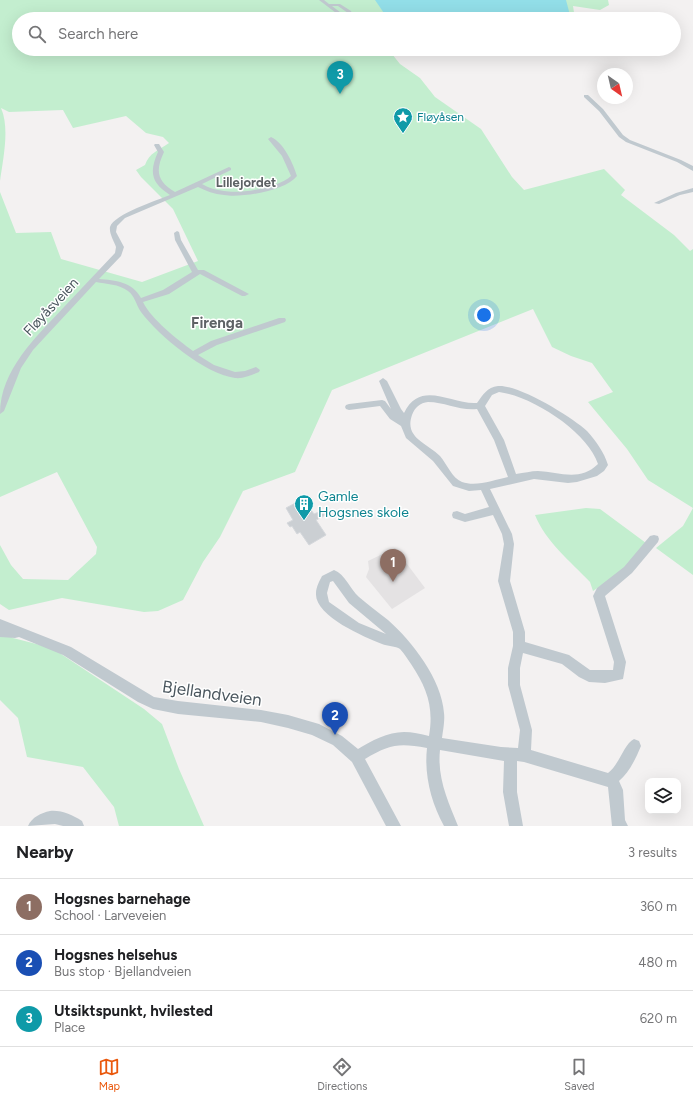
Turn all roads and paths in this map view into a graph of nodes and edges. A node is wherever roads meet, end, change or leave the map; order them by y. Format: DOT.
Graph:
graph roads {
  1 [pos="321,0"];
  2 [pos="328,5"];
  3 [pos="338,12"];
  4 [pos="350,12"];
  5 [pos="586,96"];
  6 [pos="271,138"];
  7 [pos="157,145"];
  8 [pos="229,169"];
  9 [pos="693,169"];
  10 [pos="197,184"];
  11 [pos="693,190"];
  12 [pos="175,195"];
  13 [pos="657,203"];
  14 [pos="177,233"];
  15 [pos="196,273"];
  16 [pos="94,280"];
  17 [pos="245,294"];
  18 [pos="139,301"];
  19 [pos="282,320"];
  20 [pos="193,354"];
  21 [pos="256,370"];
  22 [pos="383,381"];
  23 [pos="480,406"];
  24 [pos="349,407"];
  25 [pos="0,411"];
  26 [pos="405,422"];
  27 [pos="513,478"];
  28 [pos="484,486"];
  29 [pos="495,510"];
  30 [pos="457,515"];
  31 [pos="654,539"];
  32 [pos="0,624"];
  33 [pos="0,632"];
  34 [pos="21,632"];
  35 [pos="402,644"];
  36 [pos="518,646"];
  37 [pos="434,742"];
  38 [pos="634,746"];
  39 [pos="517,754"];
  40 [pos="357,757"];
  41 [pos="612,779"];
  42 [pos="35,826"];
  43 [pos="77,826"];
  44 [pos="394,826"];
  45 [pos="451,826"];
  46 [pos="516,826"];
  47 [pos="621,826"];
  1 -- 2 [label="street"];
  2 -- 3 [label="street"];
  2 -- 4 [label="street"];
  5 -- 9 [label="street"];
  6 -- 10 [label="street"];
  7 -- 12 [label="street"];
  8 -- 10 [label="street"];
  10 -- 12 [label="street"];
  11 -- 13 [label="street"];
  12 -- 16 [label="street, Fløyåsveien"];
  14 -- 15 [label="street"];
  15 -- 17 [label="street"];
  15 -- 18 [label="street"];
  16 -- 18 [label="street"];
  16 -- 25 [label="street, Fløyåsveien"];
  18 -- 20 [label="street"];
  19 -- 20 [label="street"];
  20 -- 21 [label="street"];
  22 -- 26 [label="street"];
  23 -- 26 [label="street"];
  23 -- 27 [label="street"];
  23 -- 27 [label="street"];
  24 -- 26 [label="street"];
  26 -- 28 [label="street"];
  27 -- 28 [label="street"];
  28 -- 29 [label="street"];
  29 -- 30 [label="street"];
  29 -- 36 [label="street"];
  31 -- 36 [label="street"];
  32 -- 34 [label="street, Bjellandveien"];
  33 -- 34 [label="street"];
  34 -- 40 [label="street, Bjellandveien"];
  35 -- 35 [label="street"];
  35 -- 37 [label="street"];
  36 -- 39 [label="street"];
  37 -- 39 [label="street"];
  37 -- 40 [label="street"];
  37 -- 45 [label="street"];
  38 -- 41 [label="street"];
  39 -- 41 [label="street"];
  39 -- 46 [label="street"];
  40 -- 44 [label="street, Bjellandveien"];
  41 -- 47 [label="street"];
  42 -- 43 [label="street"];
}
